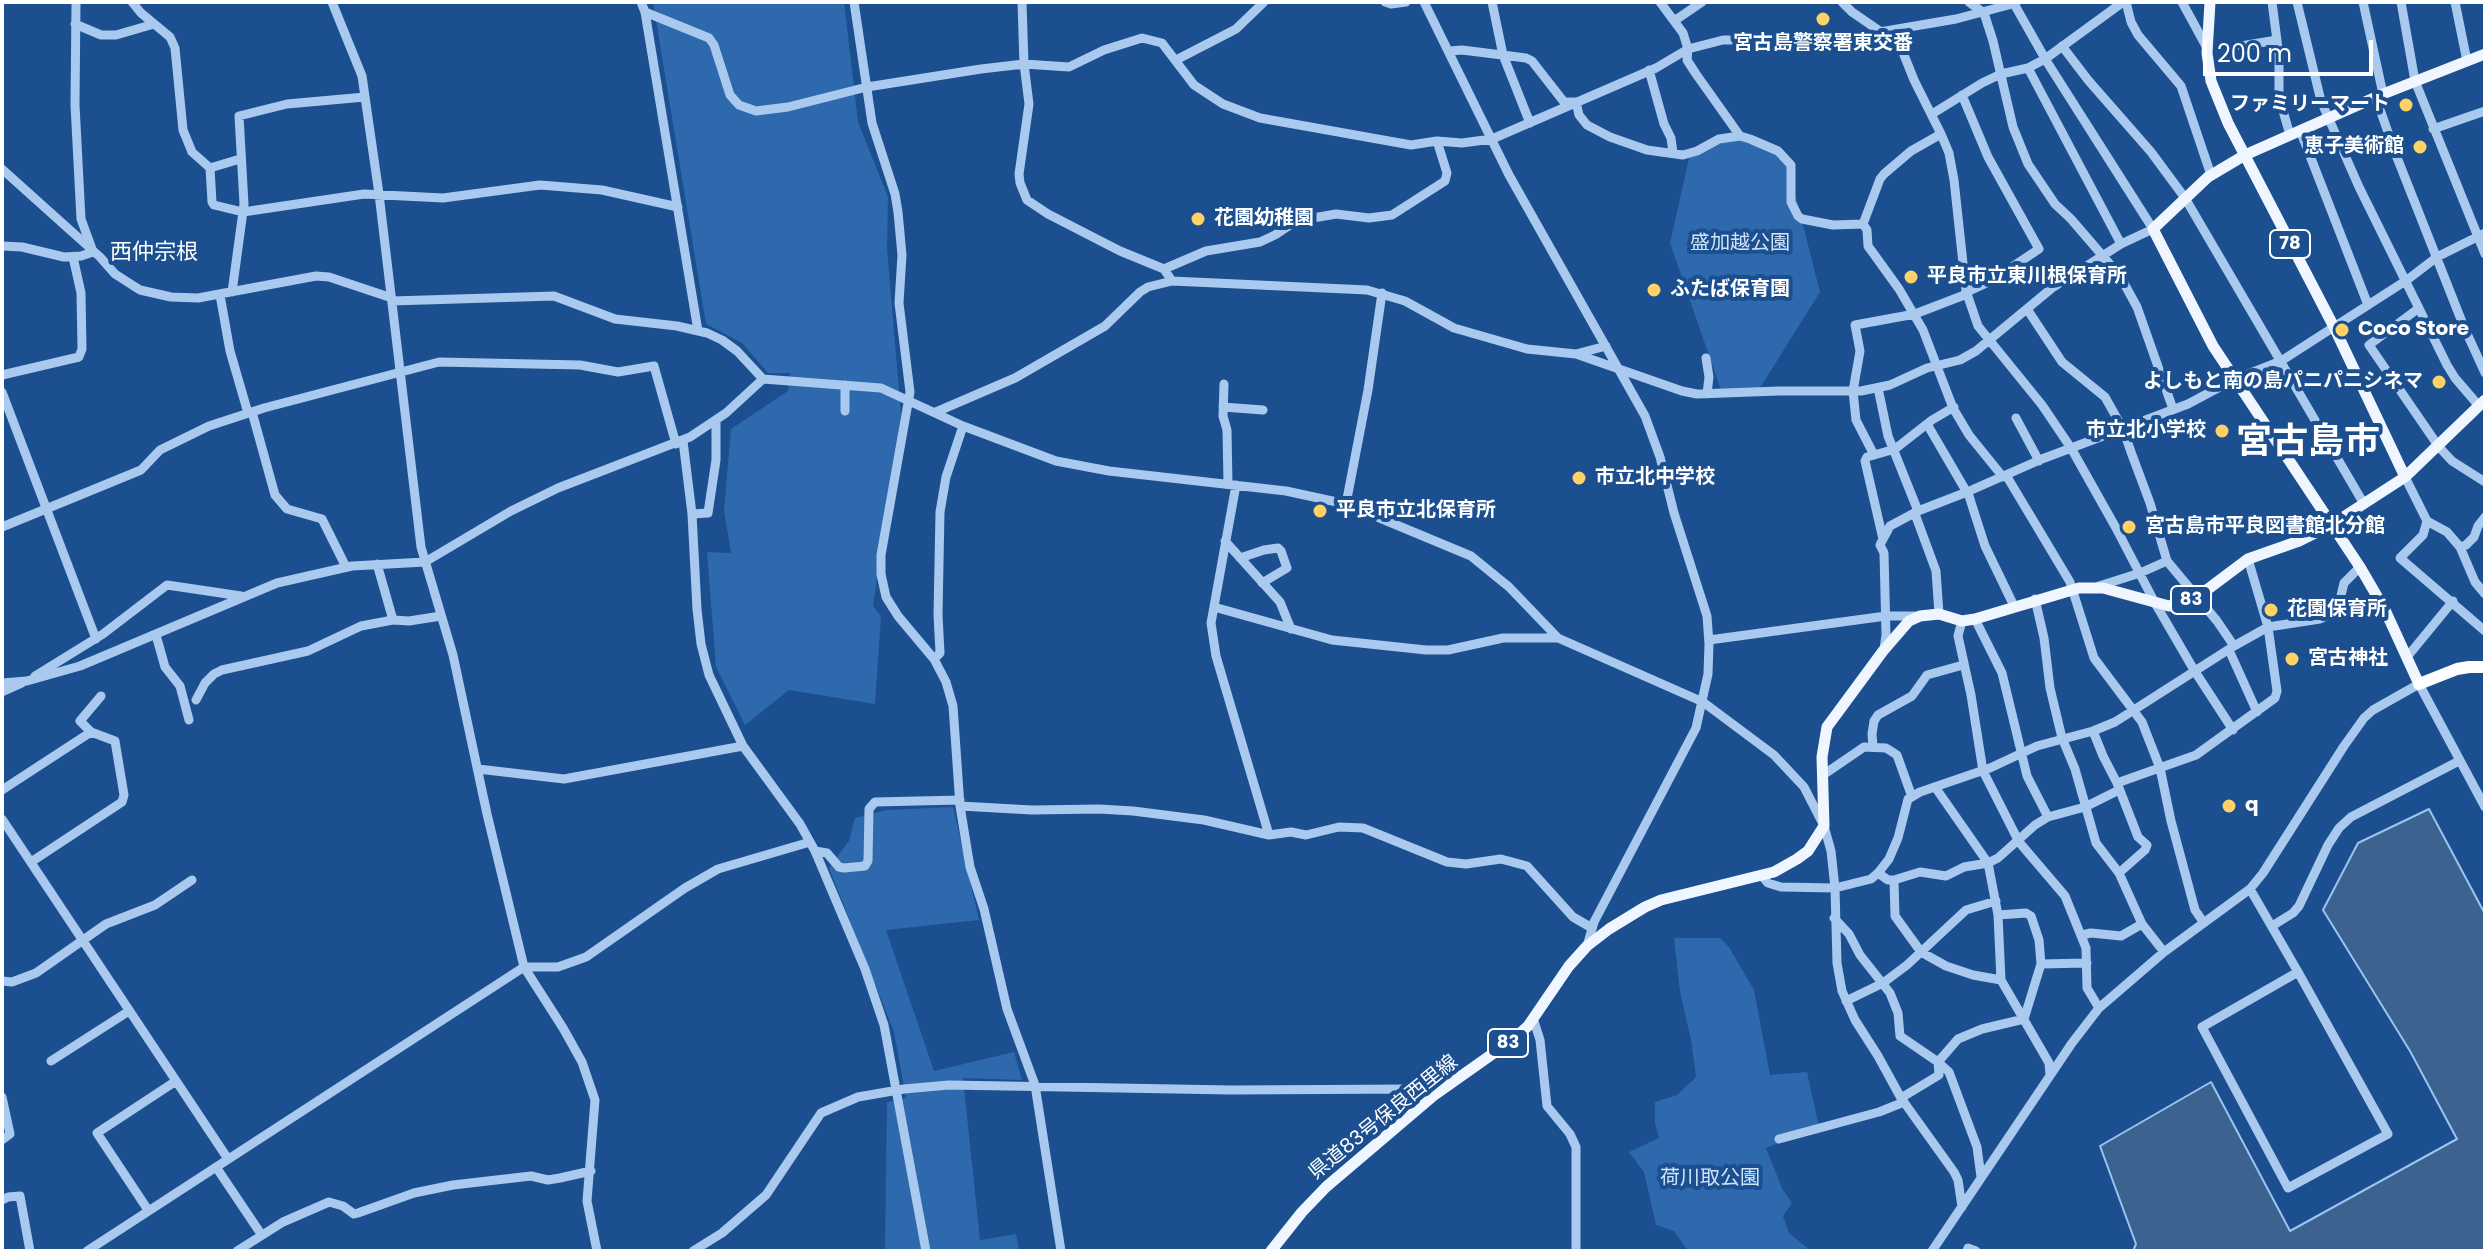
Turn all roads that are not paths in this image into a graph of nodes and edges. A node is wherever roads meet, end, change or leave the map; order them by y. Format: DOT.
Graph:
graph roads {
  1 [pos="76,2"];
  2 [pos="132,2"];
  3 [pos="332,2"];
  4 [pos="854,2"];
  5 [pos="1022,2"];
  6 [pos="1264,2"];
  7 [pos="1385,2"];
  8 [pos="1406,2"];
  9 [pos="1424,2"];
  10 [pos="1492,2"];
  11 [pos="1660,2"];
  12 [pos="1702,2"];
  13 [pos="1842,2"];
  14 [pos="1969,2"];
  15 [pos="2016,2"];
  16 [pos="2125,2"];
  17 [pos="2182,2"];
  18 [pos="2210,2"];
  19 [pos="2272,2"];
  20 [pos="2297,2"];
  21 [pos="2363,2"];
  22 [pos="2401,2"];
  23 [pos="2455,2"];
  24 [pos="643,7"];
  25 [pos="1984,13"];
  26 [pos="1674,21"];
  27 [pos="75,24"];
  28 [pos="154,24"];
  29 [pos="1881,31"];
  30 [pos="2277,40"];
  31 [pos="2062,46"];
  32 [pos="2206,46"];
  33 [pos="2241,46"];
  34 [pos="1688,49"];
  35 [pos="1450,51"];
  36 [pos="2485,54"];
  37 [pos="1503,55"];
  38 [pos="2045,59"];
  39 [pos="1176,60"];
  40 [pos="2467,61"];
  41 [pos="1024,64"];
  42 [pos="2028,68"];
  43 [pos="1649,70"];
  44 [pos="2001,74"];
  45 [pos="2415,81"];
  46 [pos="867,87"];
  47 [pos="1962,95"];
  48 [pos="2379,96"];
  49 [pos="365,97"];
  50 [pos="1576,102"];
  51 [pos="2485,111"];
  52 [pos="1932,114"];
  53 [pos="2328,117"];
  54 [pos="1530,123"];
  55 [pos="2433,129"];
  56 [pos="2295,132"];
  57 [pos="1941,134"];
  58 [pos="1740,136"];
  59 [pos="1492,139"];
  60 [pos="1437,141"];
  61 [pos="1673,153"];
  62 [pos="2245,155"];
  63 [pos="240,159"];
  64 [pos="210,168"];
  65 [pos="2,169"];
  66 [pos="2211,175"];
  67 [pos="379,194"];
  68 [pos="2185,198"];
  69 [pos="678,207"];
  70 [pos="243,212"];
  71 [pos="1863,224"];
  72 [pos="2153,229"];
  73 [pos="2482,235"];
  74 [pos="2121,244"];
  75 [pos="2,246"];
  76 [pos="93,252"];
  77 [pos="2485,254"];
  78 [pos="2103,256"];
  79 [pos="73,257"];
  80 [pos="2437,257"];
  81 [pos="1164,269"];
  82 [pos="2407,280"];
  83 [pos="1172,281"];
  84 [pos="232,292"];
  85 [pos="1382,293"];
  86 [pos="1967,293"];
  87 [pos="220,295"];
  88 [pos="392,299"];
  89 [pos="2368,305"];
  90 [pos="2419,308"];
  91 [pos="2027,309"];
  92 [pos="1915,314"];
  93 [pos="2334,327"];
  94 [pos="698,331"];
  95 [pos="1989,340"];
  96 [pos="1606,346"];
  97 [pos="1576,354"];
  98 [pos="1706,358"];
  99 [pos="2281,361"];
  100 [pos="1938,366"];
  101 [pos="1621,370"];
  102 [pos="2485,373"];
  103 [pos="400,374"];
  104 [pos="2,375"];
  105 [pos="763,379"];
  106 [pos="2233,380"];
  107 [pos="1224,384"];
  108 [pos="845,385"];
  109 [pos="1878,388"];
  110 [pos="1853,391"];
  111 [pos="2,392"];
  112 [pos="1707,394"];
  113 [pos="909,400"];
  114 [pos="2482,403"];
  115 [pos="1223,407"];
  116 [pos="1954,407"];
  117 [pos="2173,409"];
  118 [pos="1263,410"];
  119 [pos="845,411"];
  120 [pos="250,412"];
  121 [pos="936,412"];
  122 [pos="2016,418"];
  123 [pos="716,421"];
  124 [pos="1927,424"];
  125 [pos="963,426"];
  126 [pos="2123,429"];
  127 [pos="679,442"];
  128 [pos="2439,447"];
  129 [pos="2071,448"];
  130 [pos="1895,449"];
  131 [pos="1874,455"];
  132 [pos="2039,461"];
  133 [pos="2004,476"];
  134 [pos="2405,477"];
  135 [pos="2485,482"];
  136 [pos="1232,484"];
  137 [pos="1967,492"];
  138 [pos="1346,504"];
  139 [pos="2364,504"];
  140 [pos="46,509"];
  141 [pos="1917,512"];
  142 [pos="692,514"];
  143 [pos="2485,517"];
  144 [pos="2427,521"];
  145 [pos="2331,525"];
  146 [pos="2,527"];
  147 [pos="1883,539"];
  148 [pos="1225,541"];
  149 [pos="2460,547"];
  150 [pos="1240,558"];
  151 [pos="2248,559"];
  152 [pos="2167,561"];
  153 [pos="425,562"];
  154 [pos="377,564"];
  155 [pos="346,567"];
  156 [pos="2360,567"];
  157 [pos="2140,573"];
  158 [pos="1262,583"];
  159 [pos="2090,588"];
  160 [pos="2073,589"];
  161 [pos="2485,594"];
  162 [pos="241,596"];
  163 [pos="2196,598"];
  164 [pos="2035,599"];
  165 [pos="2453,601"];
  166 [pos="2155,603"];
  167 [pos="2014,606"];
  168 [pos="1214,607"];
  169 [pos="1939,614"];
  170 [pos="441,616"];
  171 [pos="1886,616"];
  172 [pos="1920,616"];
  173 [pos="1975,619"];
  174 [pos="393,620"];
  175 [pos="1962,621"];
  176 [pos="2268,627"];
  177 [pos="1291,629"];
  178 [pos="2485,631"];
  179 [pos="156,635"];
  180 [pos="1558,638"];
  181 [pos="96,639"];
  182 [pos="1709,640"];
  183 [pos="2232,648"];
  184 [pos="1883,651"];
  185 [pos="2407,657"];
  186 [pos="934,659"];
  187 [pos="1963,665"];
  188 [pos="2485,667"];
  189 [pos="2194,670"];
  190 [pos="27,681"];
  191 [pos="2,683"];
  192 [pos="2419,684"];
  193 [pos="2,692"];
  194 [pos="101,696"];
  195 [pos="196,700"];
  196 [pos="1703,702"];
  197 [pos="2134,709"];
  198 [pos="2257,712"];
  199 [pos="189,720"];
  200 [pos="2233,730"];
  201 [pos="2093,731"];
  202 [pos="91,732"];
  203 [pos="2062,738"];
  204 [pos="743,746"];
  205 [pos="1873,746"];
  206 [pos="2019,753"];
  207 [pos="2459,761"];
  208 [pos="2160,768"];
  209 [pos="478,769"];
  210 [pos="1983,771"];
  211 [pos="1823,775"];
  212 [pos="2118,786"];
  213 [pos="1935,787"];
  214 [pos="2,790"];
  215 [pos="1912,797"];
  216 [pos="960,803"];
  217 [pos="2085,807"];
  218 [pos="2485,807"];
  219 [pos="2048,817"];
  220 [pos="2,819"];
  221 [pos="1824,826"];
  222 [pos="1269,835"];
  223 [pos="2019,842"];
  224 [pos="812,846"];
  225 [pos="31,862"];
  226 [pos="1988,863"];
  227 [pos="1878,873"];
  228 [pos="2119,873"];
  229 [pos="1762,876"];
  230 [pos="192,880"];
  231 [pos="1894,880"];
  232 [pos="1835,888"];
  233 [pos="2250,889"];
  234 [pos="1996,901"];
  235 [pos="1998,915"];
  236 [pos="1834,918"];
  237 [pos="2204,923"];
  238 [pos="2142,924"];
  239 [pos="2272,926"];
  240 [pos="1592,928"];
  241 [pos="2082,935"];
  242 [pos="85,941"];
  243 [pos="1587,946"];
  244 [pos="1921,952"];
  245 [pos="2164,952"];
  246 [pos="2087,963"];
  247 [pos="2041,964"];
  248 [pos="524,967"];
  249 [pos="2298,972"];
  250 [pos="2001,980"];
  251 [pos="2,981"];
  252 [pos="1883,983"];
  253 [pos="1846,1001"];
  254 [pos="2099,1008"];
  255 [pos="129,1011"];
  256 [pos="1533,1018"];
  257 [pos="2024,1019"];
  258 [pos="51,1061"];
  259 [pos="1938,1062"];
  260 [pos="2050,1075"];
  261 [pos="176,1081"];
  262 [pos="1035,1085"];
  263 [pos="896,1092"];
  264 [pos="1433,1096"];
  265 [pos="2,1098"];
  266 [pos="1902,1100"];
  267 [pos="1779,1139"];
  268 [pos="2,1140"];
  269 [pos="228,1159"];
  270 [pos="216,1167"];
  271 [pos="591,1171"];
  272 [pos="1981,1177"];
  273 [pos="2,1185"];
  274 [pos="5,1198"];
  275 [pos="1962,1207"];
  276 [pos="148,1210"];
  277 [pos="261,1234"];
  278 [pos="30,1251"];
  279 [pos="87,1251"];
  280 [pos="239,1251"];
  281 [pos="597,1251"];
  282 [pos="693,1251"];
  283 [pos="926,1251"];
  284 [pos="1061,1251"];
  285 [pos="1271,1251"];
  286 [pos="1576,1251"];
  287 [pos="1932,1251"];
  288 [pos="1967,1251"];
  289 [pos="1976,1251"];
  1 -- 27 [label="street"];
  2 -- 28 [label="street"];
  3 -- 49 [label="street"];
  4 -- 46 [label="street"];
  5 -- 41 [label="street"];
  6 -- 39 [label="street"];
  7 -- 8 [label="street"];
  9 -- 35 [label="street"];
  10 -- 37 [label="street"];
  11 -- 26 [label="street"];
  12 -- 26 [label="street"];
  13 -- 29 [label="street"];
  14 -- 25 [label="street"];
  15 -- 25 [label="street"];
  15 -- 38 [label="street"];
  16 -- 31 [label="street"];
  16 -- 66 [label="street"];
  17 -- 32 [label="street"];
  18 -- 32 [label="main road, 78"];
  19 -- 30 [label="street"];
  20 -- 53 [label="street"];
  21 -- 48 [label="street"];
  22 -- 45 [label="street"];
  23 -- 40 [label="street"];
  24 -- 46 [label="street"];
  24 -- 69 [label="street"];
  25 -- 29 [label="street"];
  25 -- 44 [label="street"];
  26 -- 34 [label="street"];
  27 -- 28 [label="street"];
  27 -- 76 [label="street"];
  28 -- 64 [label="street"];
  29 -- 34 [label="street"];
  29 -- 52 [label="street"];
  30 -- 33 [label="street"];
  30 -- 56 [label="street"];
  31 -- 38 [label="street"];
  31 -- 68 [label="street"];
  32 -- 62 [label="main road, 78"];
  34 -- 43 [label="street"];
  34 -- 58 [label="street"];
  35 -- 37 [label="street"];
  35 -- 59 [label="street"];
  36 -- 40 [label="main road"];
  37 -- 50 [label="street"];
  37 -- 54 [label="street"];
  38 -- 42 [label="street"];
  38 -- 72 [label="street"];
  39 -- 41 [label="street"];
  39 -- 60 [label="street"];
  40 -- 45 [label="main road"];
  41 -- 46 [label="street"];
  41 -- 81 [label="street"];
  42 -- 44 [label="street"];
  42 -- 74 [label="street"];
  43 -- 50 [label="street"];
  43 -- 61 [label="street"];
  44 -- 47 [label="street"];
  44 -- 78 [label="street"];
  45 -- 48 [label="main road"];
  45 -- 55 [label="street"];
  46 -- 113 [label="street"];
  47 -- 52 [label="street"];
  47 -- 86 [label="street"];
  48 -- 53 [label="main road"];
  48 -- 80 [label="street"];
  49 -- 63 [label="street"];
  49 -- 67 [label="street"];
  50 -- 54 [label="street"];
  50 -- 61 [label="street"];
  51 -- 55 [label="street"];
  52 -- 57 [label="street"];
  53 -- 56 [label="main road"];
  53 -- 82 [label="street"];
  54 -- 59 [label="street"];
  55 -- 73 [label="street"];
  56 -- 62 [label="main road"];
  56 -- 89 [label="street"];
  57 -- 71 [label="street"];
  57 -- 86 [label="street"];
  58 -- 61 [label="street"];
  58 -- 71 [label="street"];
  59 -- 60 [label="street"];
  59 -- 96 [label="street"];
  60 -- 81 [label="street"];
  62 -- 66 [label="main road"];
  62 -- 93 [label="main road, 78"];
  63 -- 64 [label="street"];
  63 -- 70 [label="street"];
  64 -- 70 [label="street"];
  65 -- 76 [label="street"];
  66 -- 68 [label="main road"];
  67 -- 69 [label="street"];
  67 -- 70 [label="street"];
  67 -- 88 [label="street"];
  68 -- 72 [label="main road"];
  68 -- 99 [label="street"];
  69 -- 94 [label="street"];
  70 -- 84 [label="street"];
  71 -- 92 [label="street"];
  72 -- 74 [label="street"];
  72 -- 106 [label="main road"];
  73 -- 77 [label="street"];
  73 -- 80 [label="street"];
  74 -- 78 [label="street"];
  75 -- 79 [label="street"];
  76 -- 79 [label="street"];
  76 -- 87 [label="street"];
  78 -- 91 [label="street"];
  78 -- 117 [label="street"];
  79 -- 104 [label="street"];
  80 -- 82 [label="street"];
  80 -- 102 [label="street"];
  81 -- 83 [label="street"];
  82 -- 89 [label="street"];
  82 -- 90 [label="street"];
  83 -- 85 [label="street"];
  83 -- 121 [label="street"];
  84 -- 87 [label="street"];
  84 -- 88 [label="street"];
  85 -- 97 [label="street"];
  85 -- 138 [label="street"];
  86 -- 92 [label="street"];
  86 -- 95 [label="street"];
  87 -- 120 [label="street"];
  88 -- 94 [label="street"];
  88 -- 103 [label="street"];
  89 -- 93 [label="street"];
  90 -- 114 [label="street"];
  90 -- 128 [label="street"];
  91 -- 95 [label="street"];
  91 -- 126 [label="street"];
  92 -- 100 [label="street"];
  92 -- 110 [label="street"];
  93 -- 99 [label="street"];
  93 -- 134 [label="main road, 78"];
  94 -- 105 [label="street"];
  95 -- 100 [label="street"];
  95 -- 129 [label="street"];
  96 -- 97 [label="street"];
  96 -- 101 [label="street"];
  97 -- 101 [label="street"];
  98 -- 112 [label="street"];
  99 -- 106 [label="street"];
  99 -- 139 [label="street"];
  100 -- 109 [label="street"];
  100 -- 116 [label="street"];
  101 -- 112 [label="street"];
  101 -- 182 [label="street"];
  103 -- 120 [label="street"];
  103 -- 127 [label="street"];
  103 -- 153 [label="street"];
  105 -- 108 [label="street"];
  105 -- 123 [label="street"];
  106 -- 117 [label="street"];
  106 -- 145 [label="main road"];
  107 -- 115 [label="street"];
  108 -- 113 [label="street"];
  108 -- 119 [label="street"];
  109 -- 110 [label="street"];
  109 -- 130 [label="street"];
  110 -- 112 [label="street"];
  110 -- 131 [label="street"];
  111 -- 140 [label="street"];
  113 -- 121 [label="street"];
  113 -- 186 [label="street"];
  114 -- 128 [label="main road"];
  115 -- 118 [label="street"];
  115 -- 136 [label="street"];
  116 -- 124 [label="street"];
  116 -- 133 [label="street"];
  117 -- 126 [label="street"];
  120 -- 140 [label="street"];
  120 -- 155 [label="street"];
  121 -- 125 [label="street"];
  122 -- 132 [label="street"];
  123 -- 127 [label="street"];
  123 -- 142 [label="street"];
  124 -- 130 [label="street"];
  124 -- 137 [label="street"];
  125 -- 136 [label="street"];
  125 -- 186 [label="street"];
  126 -- 129 [label="street"];
  126 -- 152 [label="street"];
  127 -- 142 [label="street"];
  127 -- 153 [label="street"];
  128 -- 134 [label="main road"];
  128 -- 135 [label="street"];
  129 -- 132 [label="street"];
  129 -- 157 [label="street"];
  130 -- 131 [label="street"];
  130 -- 141 [label="street"];
  131 -- 147 [label="street"];
  132 -- 133 [label="street"];
  133 -- 137 [label="street"];
  133 -- 160 [label="street"];
  134 -- 139 [label="main road"];
  134 -- 144 [label="street"];
  136 -- 138 [label="street"];
  136 -- 148 [label="street"];
  137 -- 141 [label="street"];
  137 -- 167 [label="street"];
  138 -- 180 [label="street"];
  139 -- 145 [label="main road"];
  140 -- 146 [label="street"];
  140 -- 181 [label="street"];
  141 -- 147 [label="street"];
  141 -- 169 [label="street"];
  142 -- 204 [label="street"];
  143 -- 149 [label="street"];
  144 -- 149 [label="street"];
  144 -- 165 [label="street"];
  145 -- 151 [label="main road, 83"];
  145 -- 156 [label="main road"];
  147 -- 171 [label="street"];
  148 -- 150 [label="street"];
  148 -- 168 [label="street"];
  149 -- 161 [label="street"];
  150 -- 158 [label="street"];
  150 -- 158 [label="street"];
  151 -- 163 [label="main road, 83"];
  151 -- 176 [label="street"];
  152 -- 157 [label="street"];
  152 -- 163 [label="street"];
  153 -- 154 [label="street"];
  153 -- 170 [label="street"];
  154 -- 155 [label="street"];
  154 -- 174 [label="street"];
  155 -- 162 [label="street"];
  156 -- 176 [label="street"];
  156 -- 185 [label="main road"];
  157 -- 159 [label="street"];
  157 -- 166 [label="street"];
  158 -- 177 [label="street"];
  159 -- 160 [label="main road, 83"];
  159 -- 166 [label="main road, 83"];
  160 -- 164 [label="main road, 83"];
  160 -- 197 [label="street"];
  162 -- 179 [label="street"];
  162 -- 181 [label="street"];
  163 -- 166 [label="main road, 83"];
  163 -- 183 [label="street"];
  164 -- 167 [label="main road, 83"];
  164 -- 203 [label="street"];
  165 -- 178 [label="street"];
  165 -- 185 [label="street"];
  166 -- 189 [label="street"];
  167 -- 173 [label="main road, 83"];
  168 -- 177 [label="street"];
  168 -- 222 [label="street"];
  169 -- 172 [label="main road, 83"];
  169 -- 175 [label="main road, 83"];
  170 -- 174 [label="street"];
  170 -- 209 [label="street"];
  171 -- 172 [label="street"];
  171 -- 182 [label="street"];
  171 -- 184 [label="street"];
  172 -- 184 [label="main road"];
  173 -- 175 [label="main road, 83"];
  173 -- 206 [label="street"];
  174 -- 195 [label="street"];
  175 -- 187 [label="street"];
  176 -- 183 [label="street"];
  176 -- 198 [label="street"];
  177 -- 180 [label="street"];
  179 -- 190 [label="street"];
  179 -- 199 [label="street"];
  180 -- 196 [label="street"];
  181 -- 190 [label="street"];
  182 -- 196 [label="street"];
  183 -- 189 [label="street"];
  183 -- 198 [label="street"];
  184 -- 211 [label="main road"];
  185 -- 192 [label="main road"];
  186 -- 216 [label="street"];
  187 -- 205 [label="street"];
  187 -- 210 [label="street"];
  188 -- 192 [label="highway"];
  189 -- 197 [label="street"];
  189 -- 200 [label="street"];
  190 -- 191 [label="street"];
  190 -- 193 [label="street"];
  192 -- 207 [label="street"];
  192 -- 233 [label="street"];
  194 -- 202 [label="street"];
  196 -- 221 [label="street"];
  196 -- 240 [label="street"];
  197 -- 201 [label="street"];
  197 -- 208 [label="street"];
  198 -- 200 [label="street"];
  200 -- 208 [label="street"];
  201 -- 203 [label="street"];
  201 -- 212 [label="street"];
  202 -- 214 [label="street"];
  202 -- 225 [label="street"];
  203 -- 206 [label="street"];
  203 -- 217 [label="street"];
  204 -- 209 [label="street"];
  204 -- 224 [label="street"];
  205 -- 211 [label="street"];
  205 -- 215 [label="street"];
  206 -- 210 [label="street"];
  206 -- 219 [label="street"];
  207 -- 218 [label="street"];
  207 -- 239 [label="street"];
  208 -- 212 [label="street"];
  208 -- 237 [label="street"];
  209 -- 248 [label="street"];
  210 -- 213 [label="street"];
  210 -- 223 [label="street"];
  211 -- 221 [label="main road"];
  212 -- 217 [label="street"];
  212 -- 228 [label="street"];
  213 -- 215 [label="street"];
  213 -- 226 [label="street"];
  215 -- 227 [label="street"];
  216 -- 222 [label="street"];
  216 -- 224 [label="street"];
  216 -- 262 [label="street"];
  217 -- 219 [label="street"];
  217 -- 228 [label="street"];
  219 -- 223 [label="street"];
  220 -- 225 [label="street"];
  221 -- 229 [label="main road, 県道83号保良西里線 / 83"];
  221 -- 232 [label="street"];
  222 -- 240 [label="street"];
  223 -- 226 [label="street"];
  223 -- 241 [label="street"];
  224 -- 248 [label="street"];
  224 -- 263 [label="street"];
  225 -- 242 [label="street"];
  226 -- 231 [label="street"];
  226 -- 234 [label="street"];
  227 -- 231 [label="street"];
  227 -- 232 [label="street"];
  228 -- 238 [label="street"];
  229 -- 232 [label="street"];
  229 -- 243 [label="main road, 県道83号保良西里線 / 83"];
  230 -- 242 [label="street"];
  231 -- 244 [label="street"];
  232 -- 236 [label="street"];
  233 -- 237 [label="street"];
  233 -- 239 [label="street"];
  234 -- 235 [label="street"];
  234 -- 244 [label="street"];
  235 -- 247 [label="street"];
  235 -- 250 [label="street"];
  236 -- 252 [label="street"];
  236 -- 253 [label="street"];
  237 -- 245 [label="street"];
  238 -- 241 [label="street"];
  238 -- 245 [label="street"];
  239 -- 249 [label="street"];
  240 -- 243 [label="street"];
  241 -- 246 [label="street"];
  242 -- 251 [label="street"];
  242 -- 255 [label="street"];
  243 -- 256 [label="main road, 県道83号保良西里線 / 83"];
  244 -- 250 [label="street"];
  244 -- 252 [label="street"];
  245 -- 254 [label="street"];
  246 -- 247 [label="street"];
  246 -- 254 [label="street"];
  247 -- 257 [label="street"];
  248 -- 269 [label="street"];
  248 -- 271 [label="street"];
  249 -- 249 [label="street"];
  250 -- 257 [label="street"];
  252 -- 253 [label="street"];
  252 -- 259 [label="street"];
  253 -- 266 [label="street"];
  254 -- 260 [label="street"];
  255 -- 258 [label="street"];
  255 -- 261 [label="street"];
  256 -- 264 [label="main road, 県道83号保良西里線 / 83"];
  256 -- 286 [label="street"];
  257 -- 259 [label="street"];
  257 -- 260 [label="street"];
  259 -- 266 [label="street"];
  259 -- 272 [label="street"];
  260 -- 272 [label="street"];
  261 -- 269 [label="street"];
  261 -- 276 [label="street"];
  262 -- 263 [label="street"];
  262 -- 264 [label="street"];
  262 -- 284 [label="street"];
  263 -- 282 [label="street"];
  263 -- 283 [label="street"];
  264 -- 285 [label="main road, 県道83号保良西里線 / 83"];
  265 -- 268 [label="street"];
  266 -- 267 [label="street"];
  266 -- 275 [label="street"];
  269 -- 270 [label="street"];
  270 -- 276 [label="street"];
  270 -- 277 [label="street"];
  271 -- 277 [label="street"];
  271 -- 281 [label="street"];
  272 -- 275 [label="street"];
  273 -- 274 [label="street"];
  274 -- 278 [label="street"];
  275 -- 287 [label="street"];
  276 -- 279 [label="street"];
  277 -- 280 [label="street"];
  288 -- 289 [label="street"];
}
